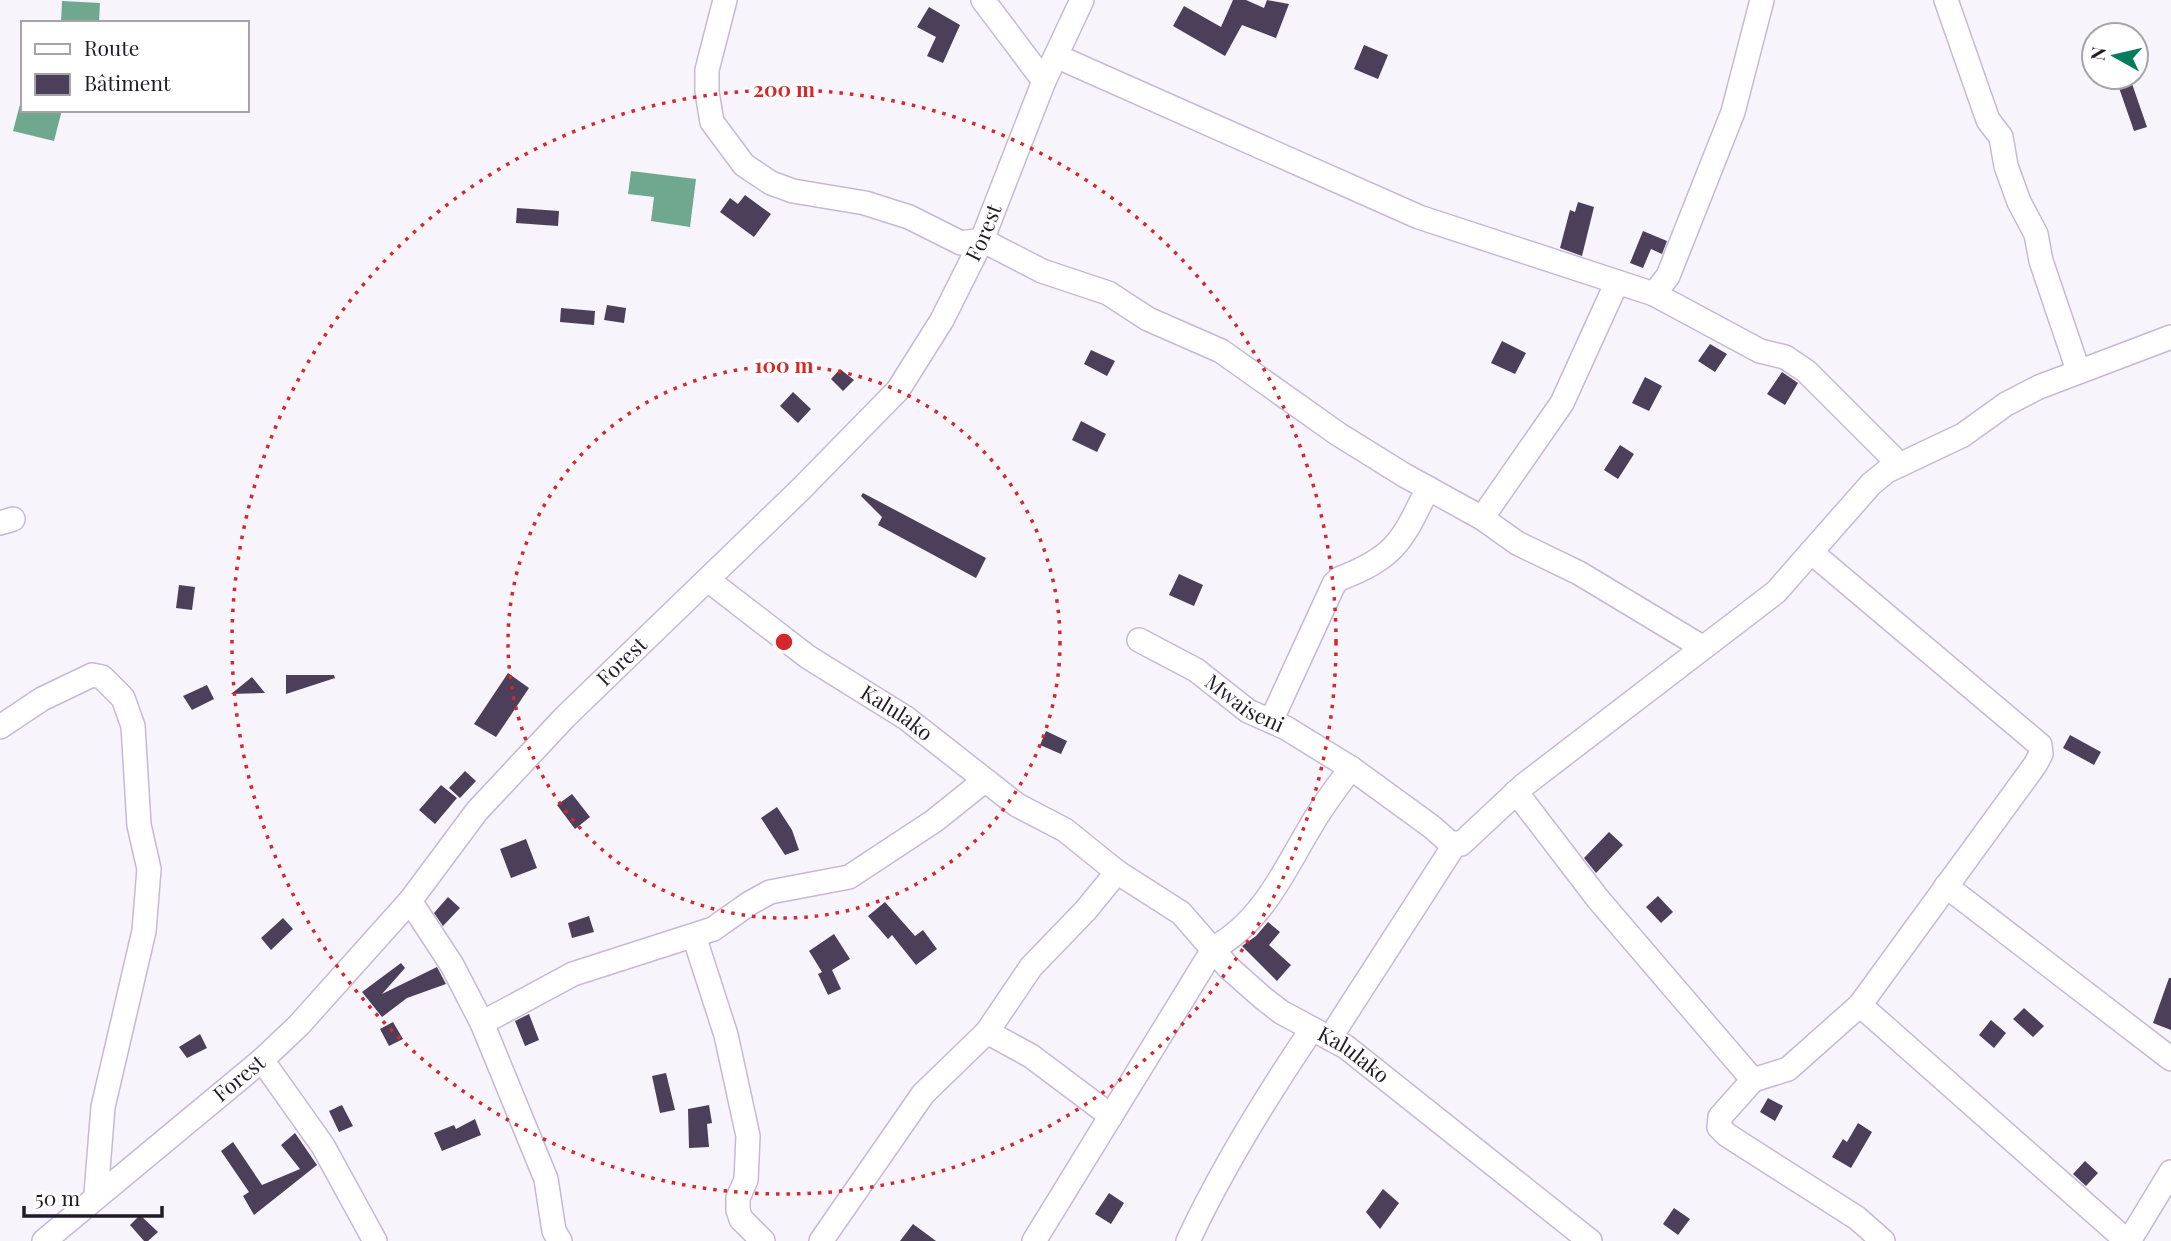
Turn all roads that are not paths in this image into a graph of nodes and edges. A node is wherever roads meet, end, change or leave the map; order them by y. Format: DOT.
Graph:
graph roads {
  1 [pos="725,0"];
  2 [pos="983,0"];
  3 [pos="1082,0"];
  4 [pos="1762,0"];
  5 [pos="1945,0"];
  6 [pos="1056,57"];
  7 [pos="1044,81"];
  8 [pos="982,240"];
  9 [pos="1617,282"];
  10 [pos="1654,294"];
  11 [pos="2171,337"];
  12 [pos="2078,370"];
  13 [pos="1899,464"];
  14 [pos="1428,488"];
  15 [pos="1482,518"];
  16 [pos="1811,552"];
  17 [pos="708,580"];
  18 [pos="1139,640"];
  19 [pos="1702,647"];
  20 [pos="1271,721"];
  21 [pos="0,727"];
  22 [pos="1351,768"];
  23 [pos="984,781"];
  24 [pos="1516,792"];
  25 [pos="1455,844"];
  26 [pos="1117,872"];
  27 [pos="1946,886"];
  28 [pos="410,901"];
  29 [pos="694,936"];
  30 [pos="1214,948"];
  31 [pos="1860,1005"];
  32 [pos="482,1023"];
  33 [pos="986,1032"];
  34 [pos="1321,1033"];
  35 [pos="2171,1059"];
  36 [pos="262,1060"];
  37 [pos="1753,1080"];
  38 [pos="1111,1116"];
  39 [pos="2171,1172"];
  40 [pos="96,1194"];
  41 [pos="68,1233"];
  42 [pos="44,1241"];
  43 [pos="375,1241"];
  44 [pos="560,1241"];
  45 [pos="763,1241"];
  46 [pos="821,1241"];
  47 [pos="1034,1241"];
  48 [pos="1188,1241"];
  49 [pos="1590,1241"];
  50 [pos="1883,1241"];
  51 [pos="2128,1241"];
  1 -- 8 [label="street"];
  2 -- 7 [label="street"];
  3 -- 6 [label="street, Forest"];
  4 -- 10 [label="street"];
  5 -- 12 [label="street"];
  6 -- 7 [label="street, Forest"];
  6 -- 9 [label="street"];
  7 -- 8 [label="street, Forest"];
  8 -- 14 [label="street"];
  8 -- 17 [label="street, Forest"];
  9 -- 10 [label="street"];
  9 -- 15 [label="street"];
  10 -- 13 [label="street"];
  11 -- 12 [label="street"];
  12 -- 13 [label="street"];
  13 -- 16 [label="street"];
  14 -- 15 [label="street"];
  14 -- 20 [label="street"];
  15 -- 19 [label="street"];
  16 -- 19 [label="street"];
  16 -- 27 [label="street"];
  17 -- 23 [label="street, Kalulako"];
  17 -- 28 [label="street, Forest"];
  18 -- 20 [label="street, Mwaiseni"];
  19 -- 24 [label="street"];
  20 -- 22 [label="street, Mwaiseni"];
  21 -- 40 [label="street"];
  22 -- 25 [label="street, Mwaiseni"];
  22 -- 30 [label="street"];
  23 -- 26 [label="street, Kalulako"];
  23 -- 29 [label="street"];
  24 -- 25 [label="street"];
  24 -- 37 [label="street"];
  25 -- 34 [label="street"];
  26 -- 30 [label="street, Kalulako"];
  26 -- 33 [label="street"];
  27 -- 31 [label="street"];
  27 -- 35 [label="street"];
  28 -- 32 [label="street"];
  28 -- 36 [label="street, Forest"];
  29 -- 32 [label="street"];
  29 -- 45 [label="street"];
  30 -- 34 [label="street, Kalulako"];
  30 -- 38 [label="street"];
  31 -- 37 [label="street"];
  31 -- 51 [label="street"];
  32 -- 44 [label="street"];
  33 -- 38 [label="street"];
  33 -- 46 [label="street"];
  34 -- 48 [label="street"];
  34 -- 49 [label="street, Kalulako"];
  36 -- 40 [label="street, Forest"];
  36 -- 43 [label="street"];
  37 -- 50 [label="street"];
  38 -- 47 [label="street"];
  39 -- 51 [label="street"];
  40 -- 41 [label="street, Forest"];
  41 -- 42 [label="street, Forest"];
}
